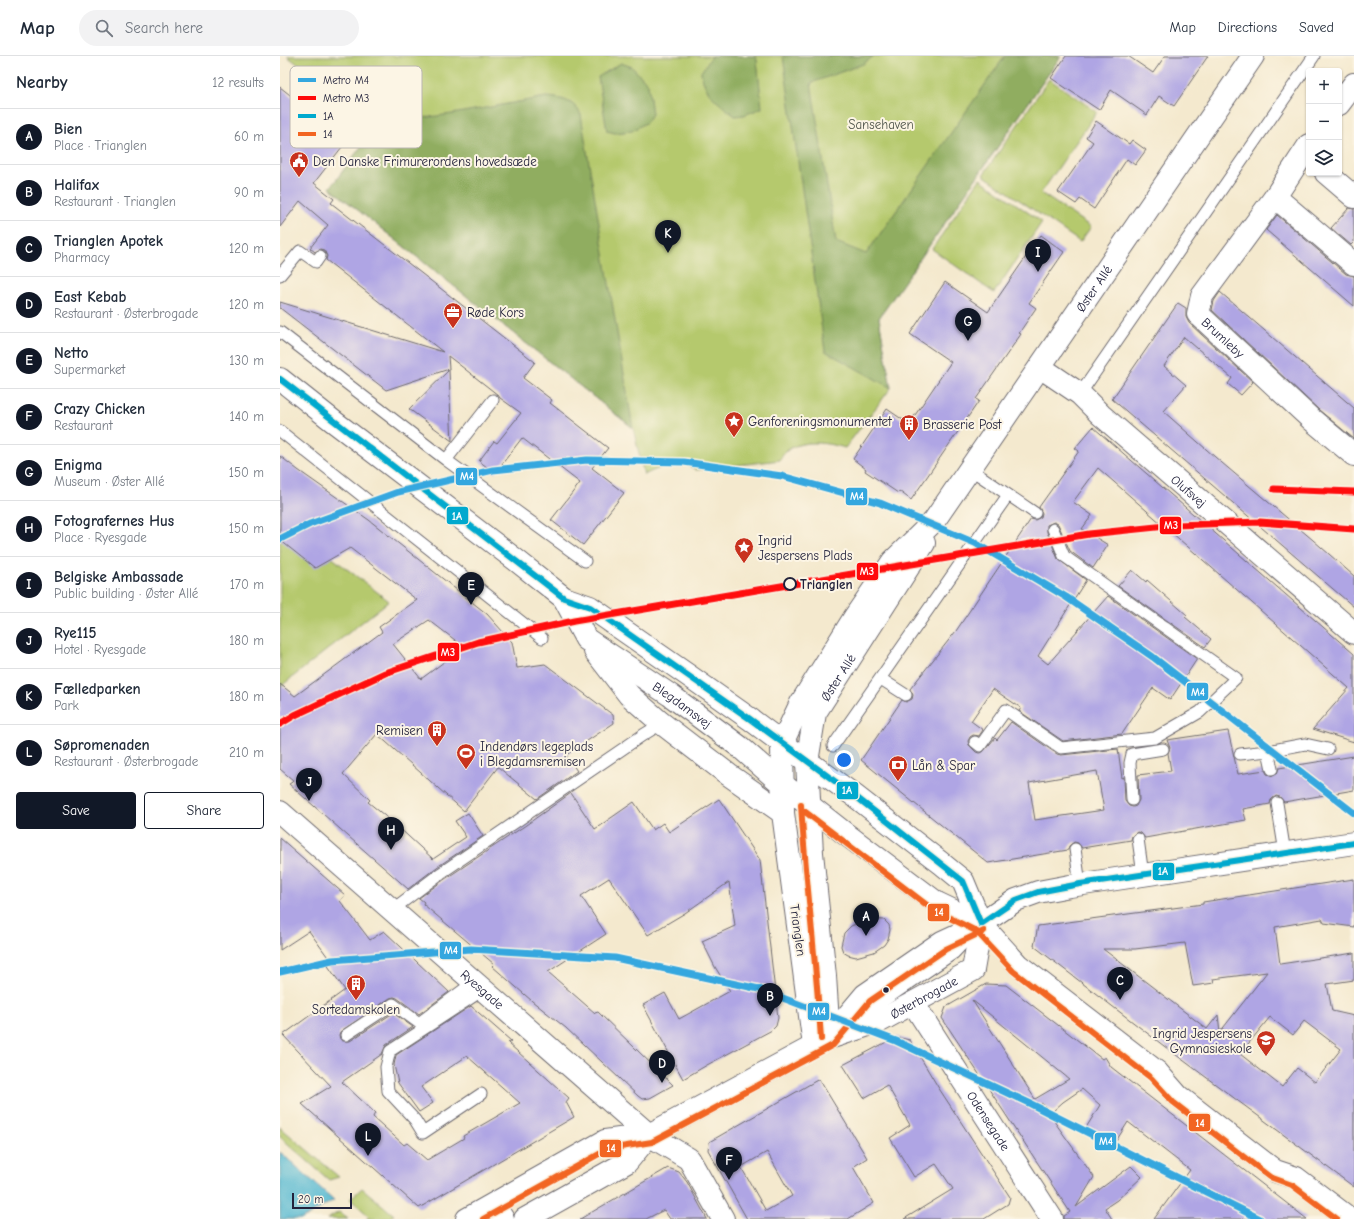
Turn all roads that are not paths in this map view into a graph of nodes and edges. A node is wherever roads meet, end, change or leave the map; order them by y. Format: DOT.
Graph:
graph roads {
  1 [pos="1253,56"];
  2 [pos="1314,56"];
  3 [pos="1354,84"];
  4 [pos="1342,100"];
  5 [pos="1306,153"];
  6 [pos="1330,176"];
  7 [pos="1275,197"];
  8 [pos="1354,197"];
  9 [pos="320,256"];
  10 [pos="1354,264"];
  11 [pos="280,275"];
  12 [pos="280,332"];
  13 [pos="1040,367"];
  14 [pos="280,379"];
  15 [pos="1080,394"];
  16 [pos="493,400"];
  17 [pos="280,431"];
  18 [pos="1354,456"];
  19 [pos="446,460"];
  20 [pos="970,469"];
  21 [pos="1008,494"];
  22 [pos="1035,513"];
  23 [pos="934,521"];
  24 [pos="1053,529"];
  25 [pos="585,561"];
  26 [pos="564,598"];
  27 [pos="1354,633"];
  28 [pos="542,638"];
  29 [pos="586,638"];
  30 [pos="881,678"];
  31 [pos="906,695"];
  32 [pos="660,722"];
  33 [pos="975,742"];
  34 [pos="782,743"];
  35 [pos="833,746"];
  36 [pos="1163,749"];
  37 [pos="1328,749"];
  38 [pos="1268,751"];
  39 [pos="1240,754"];
  40 [pos="807,762"];
  41 [pos="1272,769"];
  42 [pos="782,784"];
  43 [pos="1132,800"];
  44 [pos="1277,803"];
  45 [pos="809,805"];
  46 [pos="280,812"];
  47 [pos="783,814"];
  48 [pos="1138,839"];
  49 [pos="1354,843"];
  50 [pos="1075,849"];
  51 [pos="812,853"];
  52 [pos="1285,853"];
  53 [pos="1143,875"];
  54 [pos="1080,884"];
  55 [pos="392,910"];
  56 [pos="981,924"];
  57 [pos="479,986"];
  58 [pos="913,1003"];
  59 [pos="346,1036"];
  60 [pos="821,1042"];
  61 [pos="481,1094"];
  62 [pos="649,1135"];
  63 [pos="499,1212"];
  64 [pos="467,1219"];
  65 [pos="525,1219"];
  66 [pos="723,1219"];
  67 [pos="1052,1219"];
  68 [pos="1350,1219"];
  1 -- 13 [label="street, Øster Allé"];
  2 -- 15 [label="lane"];
  3 -- 4 [label="street"];
  5 -- 7 [label="street, Brumleby"];
  6 -- 8 [label="street"];
  7 -- 10 [label="street"];
  7 -- 18 [label="street, Brumleby"];
  9 -- 11 [label="lane"];
  12 -- 19 [label="lane"];
  13 -- 15 [label="street, Olufsvej"];
  13 -- 20 [label="street, Øster Allé"];
  14 -- 26 [label="street, Blegdamsvej"];
  15 -- 27 [label="street, Olufsvej"];
  16 -- 19 [label="lane"];
  17 -- 28 [label="lane"];
  19 -- 25 [label="lane"];
  20 -- 21 [label="lane"];
  20 -- 23 [label="street, Øster Allé"];
  21 -- 22 [label="lane"];
  21 -- 30 [label="lane"];
  23 -- 34 [label="street, Øster Allé"];
  23 -- 40 [label="street, Øster Allé"];
  24 -- 33 [label="lane"];
  26 -- 29 [label="street, Blegdamsvej"];
  26 -- 34 [label="street, Blegdamsvej"];
  29 -- 32 [label="street"];
  29 -- 42 [label="street, Blegdamsvej"];
  30 -- 31 [label="lane"];
  30 -- 35 [label="lane"];
  32 -- 47 [label="street"];
  32 -- 55 [label="lane"];
  34 -- 40 [label="street, Blegdamsvej"];
  34 -- 42 [label="street, Øster Allé"];
  36 -- 43 [label="lane"];
  37 -- 38 [label="lane"];
  38 -- 39 [label="lane"];
  38 -- 41 [label="lane"];
  40 -- 45 [label="street, Øster Allé"];
  40 -- 56 [label="street"];
  42 -- 45 [label="street, Blegdamsvej"];
  42 -- 47 [label="street, Øster Allé"];
  44 -- 52 [label="lane"];
  45 -- 51 [label="street, Øster Allé"];
  45 -- 56 [label="street"];
  46 -- 55 [label="street, Ryesgade"];
  47 -- 60 [label="street, Trianglen"];
  48 -- 53 [label="lane"];
  49 -- 52 [label="street, Østerbrogade"];
  50 -- 54 [label="lane"];
  51 -- 60 [label="street, Trianglen"];
  52 -- 53 [label="street, Østerbrogade"];
  53 -- 54 [label="street, Østerbrogade"];
  54 -- 56 [label="street, Østerbrogade"];
  55 -- 57 [label="street, Ryesgade"];
  56 -- 58 [label="street, Østerbrogade"];
  56 -- 60 [label="street, Østerbrogade"];
  56 -- 68 [label="street"];
  57 -- 59 [label="lane"];
  57 -- 61 [label="lane"];
  57 -- 62 [label="street, Ryesgade"];
  58 -- 60 [label="street, Østerbrogade"];
  58 -- 67 [label="street, Odensegade"];
  60 -- 62 [label="street, Østerbrogade"];
  62 -- 63 [label="street, Østerbrogade"];
  62 -- 65 [label="street, Østerbrogade"];
  62 -- 66 [label="street, Ryesgade"];
  63 -- 64 [label="street, Østerbrogade"];
}
